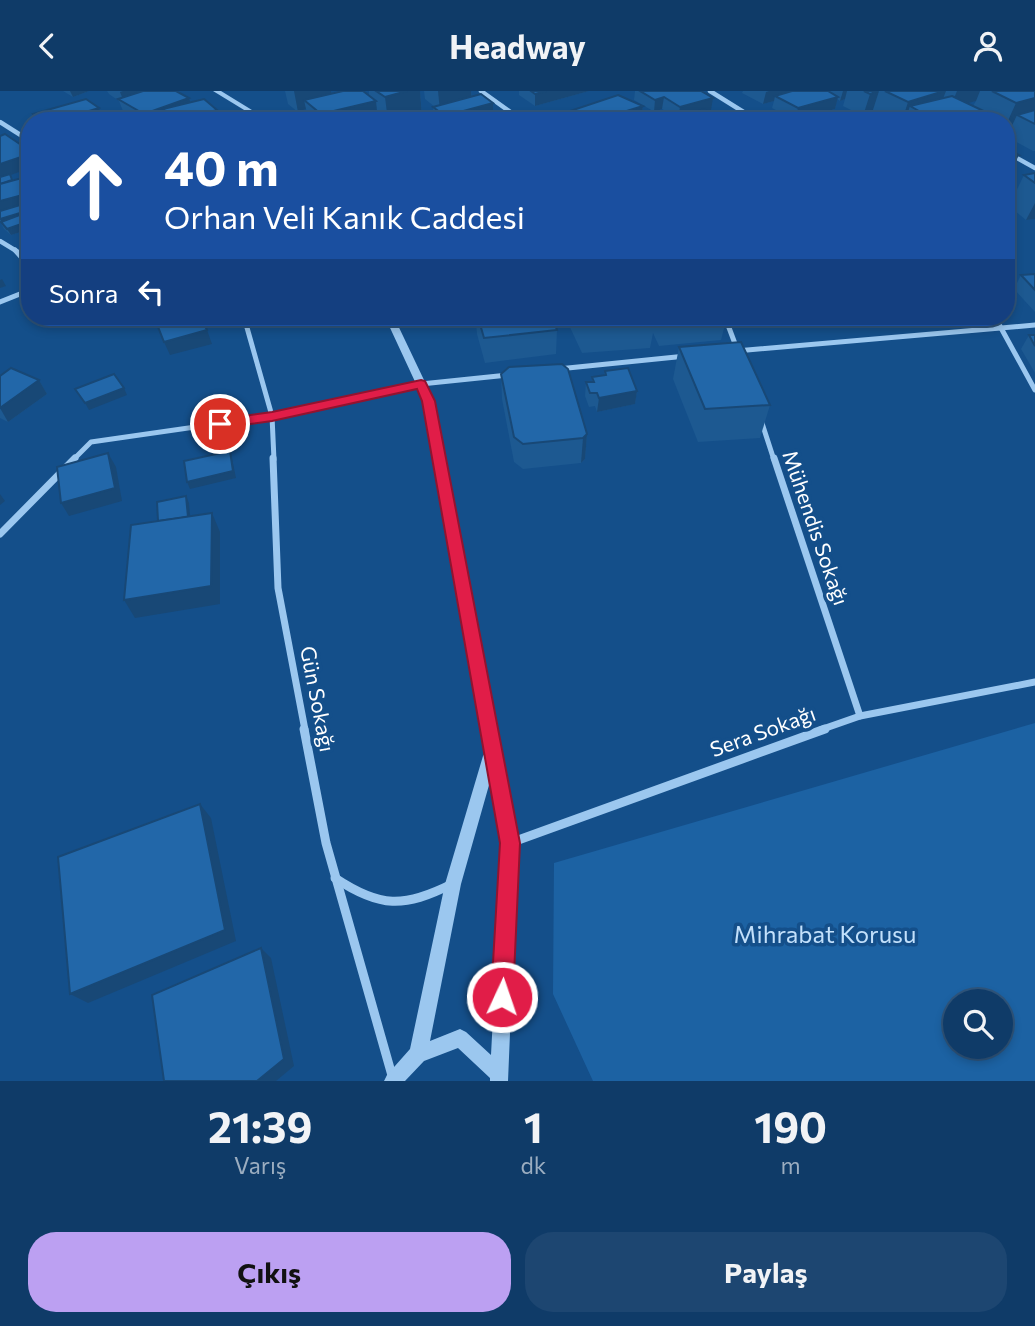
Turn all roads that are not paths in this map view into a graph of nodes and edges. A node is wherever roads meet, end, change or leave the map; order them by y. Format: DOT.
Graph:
graph roads {
  1 [pos="216,91"];
  2 [pos="481,91"];
  3 [pos="710,91"];
  4 [pos="252,112"];
  5 [pos="510,112"];
  6 [pos="744,112"];
  7 [pos="0,122"];
  8 [pos="21,135"];
  9 [pos="1015,157"];
  10 [pos="1035,168"];
  11 [pos="0,240"];
  12 [pos="21,253"];
  13 [pos="21,294"];
  14 [pos="0,302"];
  15 [pos="1035,325"];
  16 [pos="247,326"];
  17 [pos="393,326"];
  18 [pos="728,326"];
  19 [pos="1002,327"];
  20 [pos="737,351"];
  21 [pos="724,352"];
  22 [pos="696,355"];
  23 [pos="742,364"];
  24 [pos="545,371"];
  25 [pos="517,374"];
  26 [pos="421,384"];
  27 [pos="1035,390"];
  28 [pos="272,416"];
  29 [pos="759,416"];
  30 [pos="0,534"];
  31 [pos="1035,682"];
  32 [pos="860,716"];
  33 [pos="491,752"];
  34 [pos="510,843"];
  35 [pos="334,877"];
  36 [pos="453,884"];
  37 [pos="418,1054"];
  38 [pos="499,1077"];
  39 [pos="393,1081"];
  1 -- 4 [label="street"];
  2 -- 5 [label="street"];
  3 -- 6 [label="street"];
  7 -- 8 [label="street"];
  9 -- 10 [label="street"];
  11 -- 12 [label="street"];
  13 -- 14 [label="street"];
  15 -- 19 [label="street"];
  16 -- 28 [label="street, Gün Sokağı"];
  17 -- 26 [label="street"];
  18 -- 20 [label="street"];
  19 -- 20 [label="street"];
  19 -- 27 [label="street"];
  20 -- 21 [label="street"];
  20 -- 23 [label="street"];
  22 -- 24 [label="street"];
  25 -- 26 [label="street"];
  26 -- 28 [label="street"];
  26 -- 33 [label="street"];
  28 -- 30 [label="street"];
  28 -- 35 [label="street, Gün Sokağı"];
  29 -- 32 [label="street, Mühendis Sokağı"];
  31 -- 32 [label="street, Sera Sokağı"];
  32 -- 34 [label="street, Sera Sokağı"];
  33 -- 34 [label="street"];
  33 -- 36 [label="street"];
  34 -- 38 [label="street"];
  35 -- 36 [label="street"];
  35 -- 39 [label="street, Gün Sokağı"];
  36 -- 37 [label="street"];
  37 -- 38 [label="street"];
  37 -- 39 [label="street"];
}
